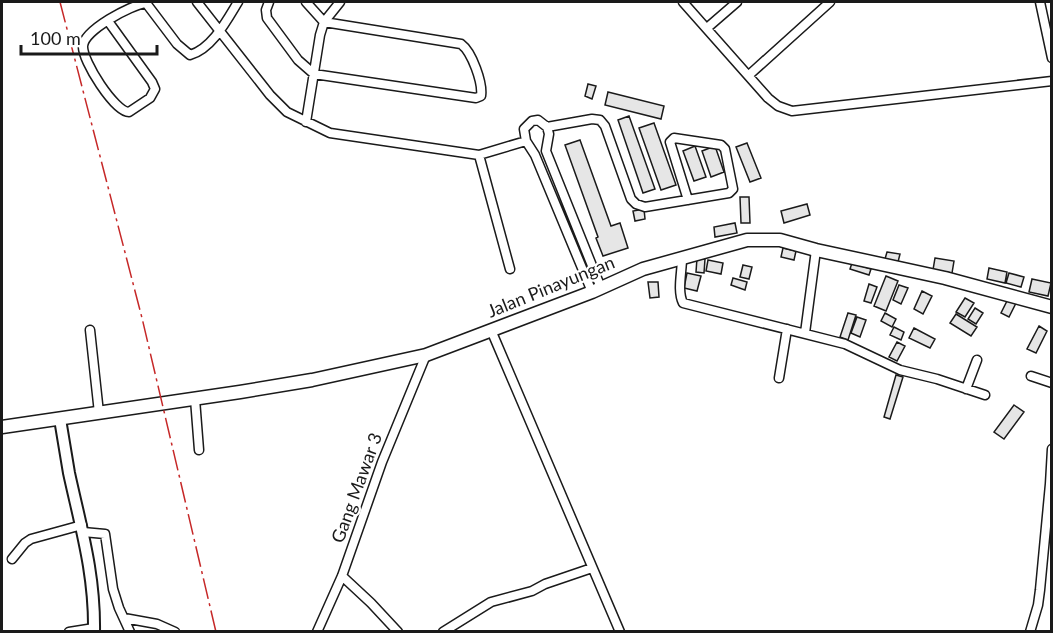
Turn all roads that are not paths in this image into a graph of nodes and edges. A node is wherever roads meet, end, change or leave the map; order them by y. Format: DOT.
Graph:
graph roads {
  1 [pos="197,2"];
  2 [pos="238,2"];
  3 [pos="269,2"];
  4 [pos="306,2"];
  5 [pos="340,2"];
  6 [pos="682,2"];
  7 [pos="737,2"];
  8 [pos="830,2"];
  9 [pos="1040,2"];
  10 [pos="108,21"];
  11 [pos="324,22"];
  12 [pos="707,28"];
  13 [pos="220,32"];
  14 [pos="1052,58"];
  15 [pos="314,74"];
  16 [pos="749,75"];
  17 [pos="1052,81"];
  18 [pos="306,122"];
  19 [pos="547,128"];
  20 [pos="526,141"];
  21 [pos="479,155"];
  22 [pos="548,158"];
  23 [pos="538,161"];
  24 [pos="688,200"];
  25 [pos="816,250"];
  26 [pos="682,258"];
  27 [pos="510,269"];
  28 [pos="596,290"];
  29 [pos="1052,307"];
  30 [pos="787,329"];
  31 [pos="90,330"];
  32 [pos="491,330"];
  33 [pos="804,333"];
  34 [pos="426,354"];
  35 [pos="977,360"];
  36 [pos="1032,376"];
  37 [pos="779,378"];
  38 [pos="1052,383"];
  39 [pos="966,388"];
  40 [pos="985,395"];
  41 [pos="195,399"];
  42 [pos="99,413"];
  43 [pos="60,419"];
  44 [pos="2,427"];
  45 [pos="1052,449"];
  46 [pos="199,450"];
  47 [pos="82,528"];
  48 [pos="12,559"];
  49 [pos="592,568"];
  50 [pos="342,576"];
  51 [pos="124,618"];
  52 [pos="94,630"];
  53 [pos="69,632"];
  54 [pos="130,632"];
  55 [pos="175,632"];
  56 [pos="317,632"];
  57 [pos="398,632"];
  58 [pos="444,632"];
  59 [pos="620,632"];
  60 [pos="1030,632"];
  1 -- 13 [label="street"];
  2 -- 13 [label="street"];
  3 -- 15 [label="street"];
  4 -- 11 [label="street"];
  5 -- 11 [label="street"];
  6 -- 12 [label="street"];
  7 -- 12 [label="street"];
  8 -- 16 [label="street"];
  9 -- 14 [label="street"];
  10 -- 10 [label="street"];
  10 -- 13 [label="street"];
  11 -- 15 [label="street"];
  11 -- 15 [label="street"];
  12 -- 16 [label="street"];
  13 -- 18 [label="street"];
  15 -- 18 [label="street"];
  16 -- 17 [label="street"];
  18 -- 21 [label="street"];
  19 -- 20 [label="street"];
  19 -- 22 [label="street"];
  19 -- 24 [label="street"];
  20 -- 21 [label="street"];
  20 -- 23 [label="street"];
  21 -- 27 [label="street"];
  22 -- 23 [label="street"];
  22 -- 28 [label="street"];
  23 -- 28 [label="street"];
  24 -- 24 [label="street"];
  25 -- 26 [label="main road, Jalan Pinayungan"];
  25 -- 29 [label="main road, Jalan Pinayungan"];
  25 -- 33 [label="street"];
  26 -- 28 [label="main road, Jalan Pinayungan"];
  26 -- 30 [label="street"];
  28 -- 32 [label="main road, Jalan Pinayungan"];
  30 -- 33 [label="street"];
  30 -- 37 [label="street"];
  31 -- 42 [label="street"];
  32 -- 34 [label="main road, Jalan Pinayungan"];
  32 -- 49 [label="street"];
  33 -- 39 [label="street"];
  34 -- 41 [label="main road, Jalan Pinayungan"];
  34 -- 50 [label="street, Gang Mawar 3"];
  35 -- 39 [label="street"];
  36 -- 38 [label="street"];
  39 -- 40 [label="street"];
  41 -- 42 [label="main road, Jalan Pinayungan"];
  41 -- 46 [label="street"];
  42 -- 43 [label="main road, Jalan Pinayungan"];
  43 -- 44 [label="main road, Jalan Pinayungan"];
  43 -- 47 [label="street"];
  45 -- 60 [label="street"];
  47 -- 48 [label="street"];
  47 -- 51 [label="street"];
  47 -- 52 [label="street"];
  49 -- 58 [label="street"];
  49 -- 59 [label="street"];
  50 -- 56 [label="street, Gang Mawar 3"];
  50 -- 57 [label="street"];
  51 -- 54 [label="street"];
  51 -- 55 [label="street"];
  52 -- 53 [label="street"];
}
